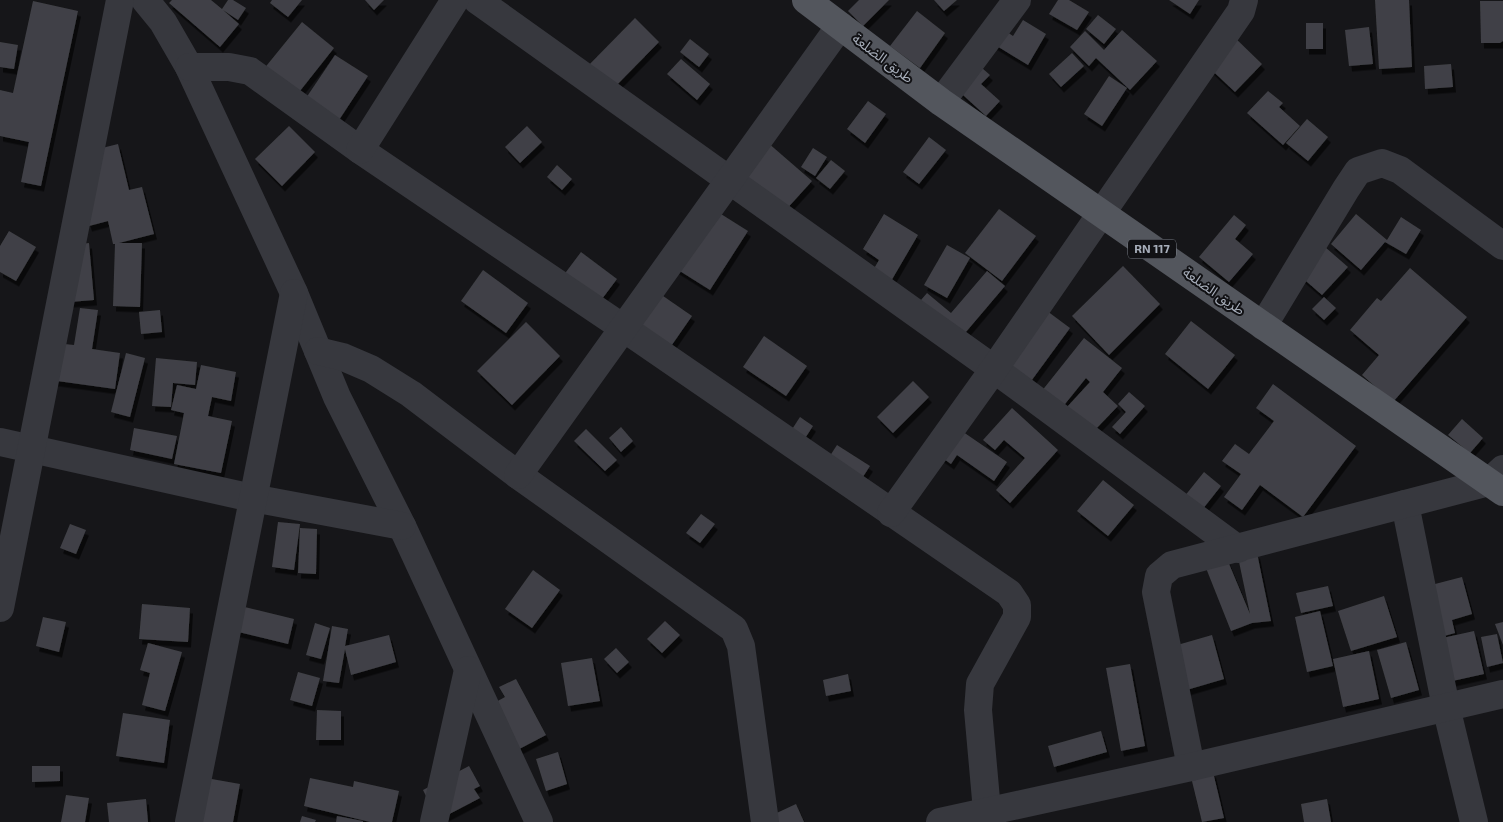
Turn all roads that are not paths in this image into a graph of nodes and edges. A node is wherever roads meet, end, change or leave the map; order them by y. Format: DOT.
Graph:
graph roads {
  1 [pos="120,0"];
  2 [pos="146,0"];
  3 [pos="455,0"];
  4 [pos="477,0"];
  5 [pos="806,0"];
  6 [pos="1017,0"];
  7 [pos="1244,0"];
  8 [pos="840,26"];
  9 [pos="189,67"];
  10 [pos="941,102"];
  11 [pos="360,150"];
  12 [pos="729,179"];
  13 [pos="1100,212"];
  14 [pos="1503,246"];
  15 [pos="294,293"];
  16 [pos="622,326"];
  17 [pos="1263,326"];
  18 [pos="318,351"];
  19 [pos="994,369"];
  20 [pos="0,442"];
  21 [pos="32,450"];
  22 [pos="518,475"];
  23 [pos="1498,481"];
  24 [pos="252,498"];
  25 [pos="1405,504"];
  26 [pos="890,513"];
  27 [pos="402,526"];
  28 [pos="1238,549"];
  29 [pos="0,608"];
  30 [pos="468,670"];
  31 [pos="1503,694"];
  32 [pos="1446,707"];
  33 [pos="1192,766"];
  34 [pos="987,817"];
  35 [pos="189,822"];
  36 [pos="434,822"];
  37 [pos="539,822"];
  38 [pos="765,822"];
  39 [pos="940,822"];
  40 [pos="1474,822"];
  1 -- 21 [label="street"];
  2 -- 9 [label="street"];
  3 -- 11 [label="street"];
  4 -- 12 [label="street"];
  5 -- 8 [label="main road, طريق الضلعة / RN 117"];
  6 -- 10 [label="street"];
  7 -- 13 [label="street"];
  8 -- 10 [label="main road, طريق الضلعة / RN 117"];
  8 -- 12 [label="street"];
  9 -- 11 [label="street"];
  9 -- 15 [label="street"];
  10 -- 13 [label="main road, طريق الضلعة / RN 117"];
  11 -- 16 [label="street"];
  12 -- 16 [label="street"];
  12 -- 19 [label="street"];
  13 -- 17 [label="main road, طريق الضلعة / RN 117"];
  13 -- 19 [label="street"];
  14 -- 17 [label="street"];
  15 -- 18 [label="street"];
  15 -- 24 [label="street"];
  16 -- 22 [label="street"];
  16 -- 26 [label="street"];
  17 -- 23 [label="main road, طريق الضلعة / RN 117"];
  18 -- 22 [label="street"];
  18 -- 27 [label="street"];
  19 -- 26 [label="street"];
  19 -- 28 [label="street"];
  20 -- 21 [label="street"];
  21 -- 24 [label="street"];
  21 -- 29 [label="street"];
  22 -- 38 [label="street"];
  23 -- 25 [label="street"];
  24 -- 27 [label="street"];
  24 -- 35 [label="street"];
  25 -- 28 [label="street"];
  25 -- 32 [label="street"];
  26 -- 34 [label="street"];
  27 -- 30 [label="street"];
  28 -- 33 [label="street"];
  30 -- 36 [label="street"];
  30 -- 37 [label="street"];
  31 -- 32 [label="street"];
  32 -- 33 [label="street"];
  32 -- 40 [label="street"];
  33 -- 34 [label="street"];
  34 -- 39 [label="street"];
}
